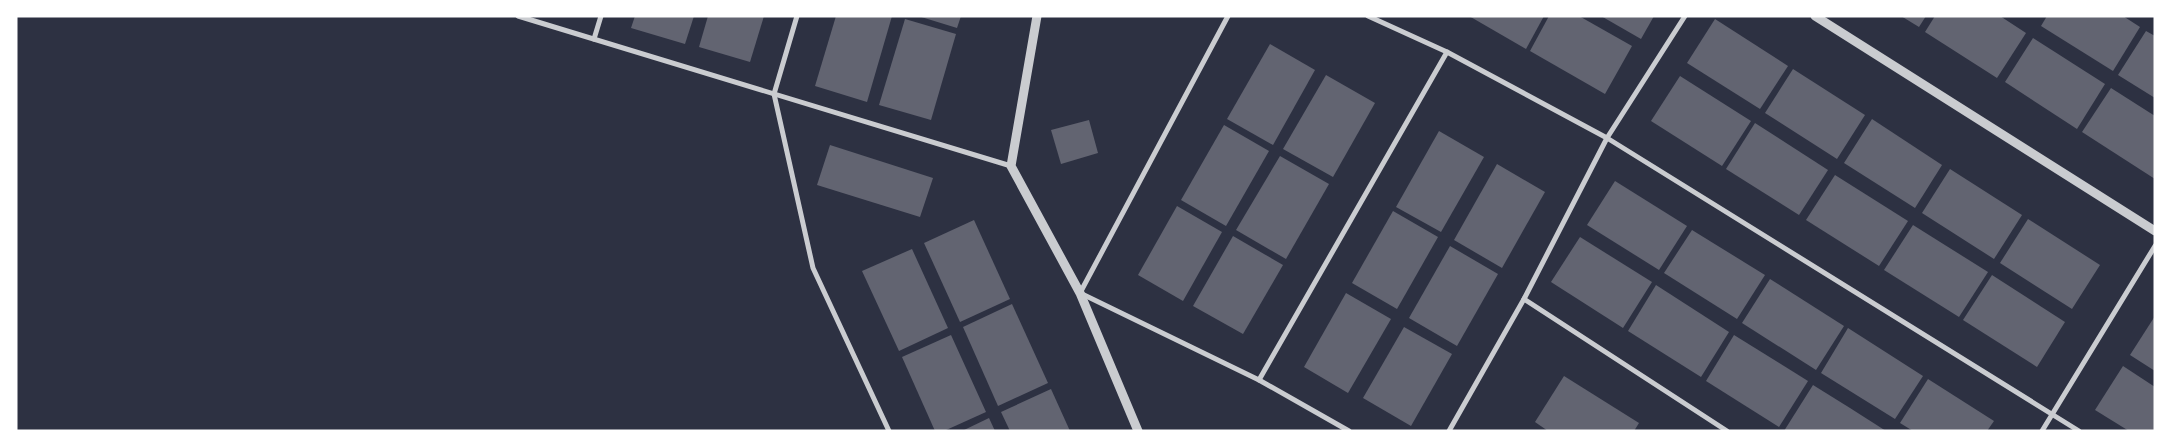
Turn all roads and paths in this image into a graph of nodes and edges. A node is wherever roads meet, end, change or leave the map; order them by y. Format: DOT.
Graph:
graph roads {
  1 [pos="518,16"];
  2 [pos="601,16"];
  3 [pos="797,16"];
  4 [pos="1037,16"];
  5 [pos="1228,16"];
  6 [pos="1368,16"];
  7 [pos="1685,16"];
  8 [pos="1815,16"];
  9 [pos="594,40"];
  10 [pos="1446,52"];
  11 [pos="774,94"];
  12 [pos="1607,138"];
  13 [pos="1011,166"];
  14 [pos="2155,231"];
  15 [pos="2155,246"];
  16 [pos="1080,293"];
  17 [pos="1524,299"];
  18 [pos="1258,380"];
  19 [pos="2053,414"];
  20 [pos="889,431"];
  21 [pos="1138,431"];
  22 [pos="1350,431"];
  23 [pos="1449,431"];
  24 [pos="1727,431"];
  25 [pos="2042,431"];
  26 [pos="2079,431"];
  1 -- 9 [label="street"];
  2 -- 9 [label="street"];
  3 -- 11 [label="street"];
  4 -- 13 [label="street"];
  5 -- 16 [label="street"];
  6 -- 10 [label="street"];
  7 -- 12 [label="street"];
  8 -- 14 [label="street"];
  9 -- 11 [label="street"];
  10 -- 12 [label="street"];
  10 -- 18 [label="street"];
  11 -- 13 [label="street"];
  11 -- 20 [label="street"];
  12 -- 17 [label="street"];
  12 -- 19 [label="street"];
  13 -- 16 [label="street"];
  15 -- 19 [label="street"];
  16 -- 18 [label="street"];
  16 -- 21 [label="street"];
  17 -- 23 [label="street"];
  17 -- 24 [label="street"];
  18 -- 22 [label="street"];
  19 -- 25 [label="street"];
  19 -- 26 [label="street"];
}
